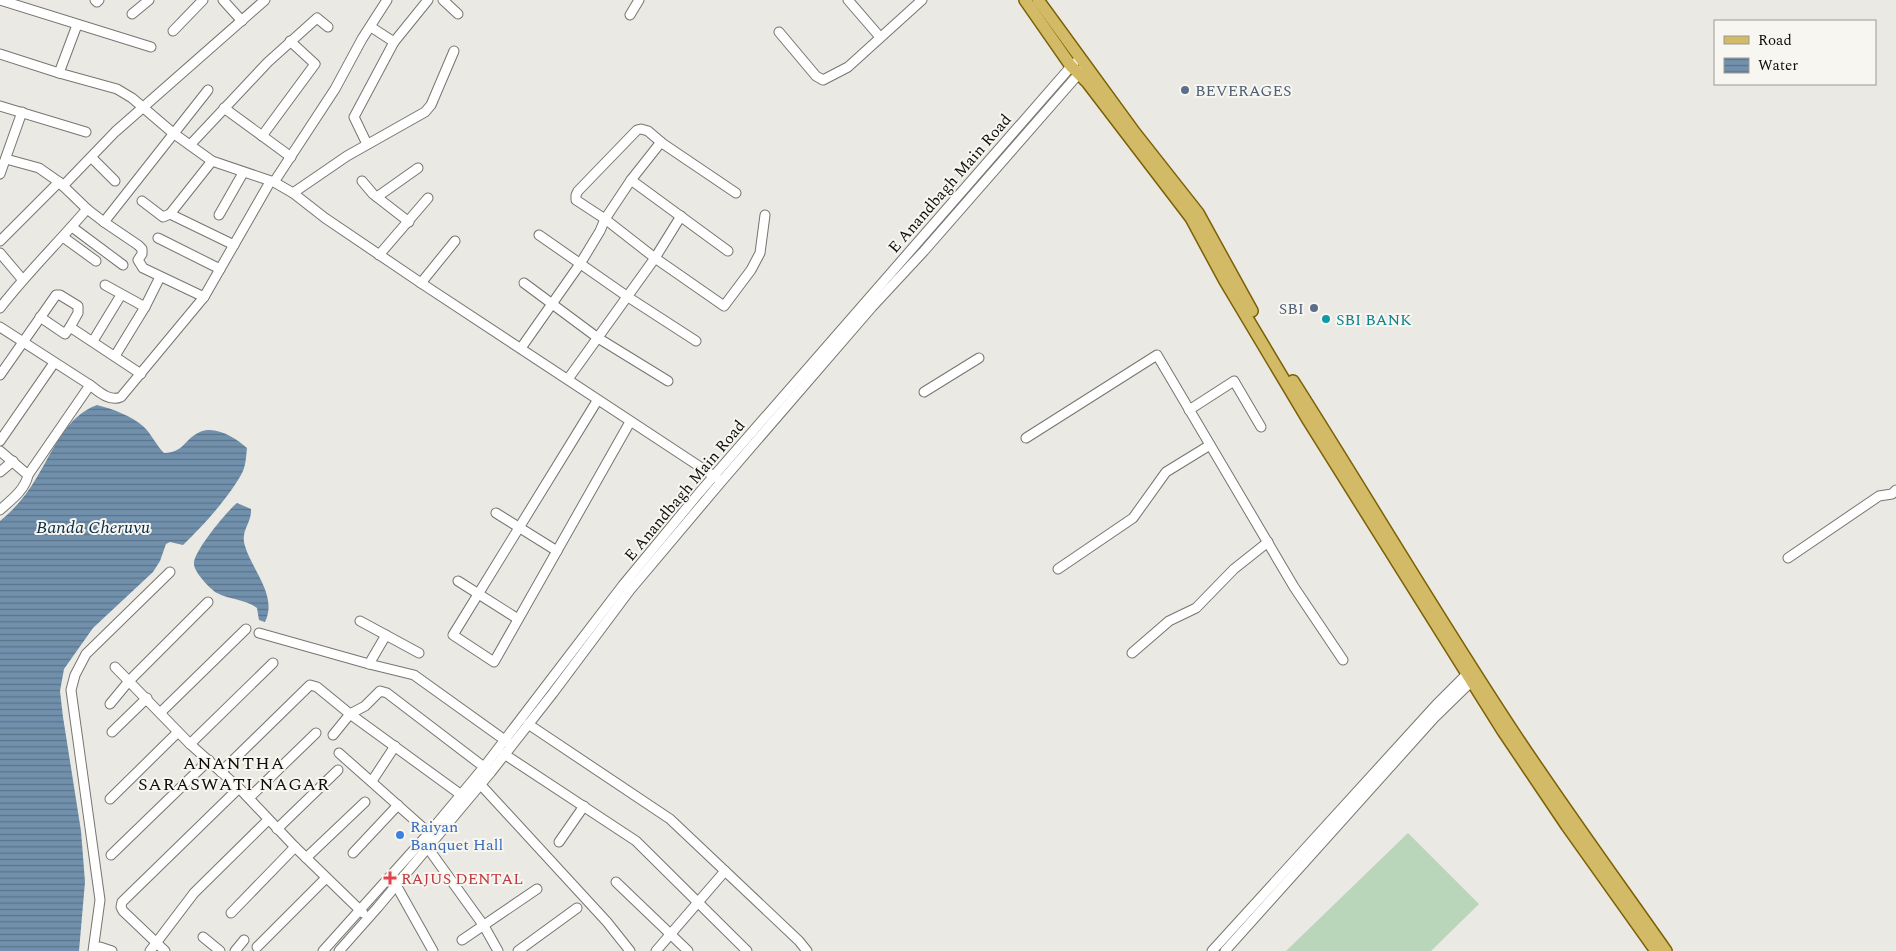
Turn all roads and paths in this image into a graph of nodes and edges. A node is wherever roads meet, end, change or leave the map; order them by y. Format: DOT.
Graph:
graph roads {
  1 [pos="0,0"];
  2 [pos="95,0"];
  3 [pos="99,0"];
  4 [pos="149,0"];
  5 [pos="203,0"];
  6 [pos="265,0"];
  7 [pos="387,0"];
  8 [pos="428,0"];
  9 [pos="443,0"];
  10 [pos="639,0"];
  11 [pos="848,0"];
  12 [pos="922,0"];
  13 [pos="1025,0"];
  14 [pos="1038,0"];
  15 [pos="226,1"];
  16 [pos="132,14"];
  17 [pos="458,14"];
  18 [pos="630,15"];
  19 [pos="242,21"];
  20 [pos="77,25"];
  21 [pos="328,27"];
  22 [pos="371,27"];
  23 [pos="173,30"];
  24 [pos="779,32"];
  25 [pos="880,38"];
  26 [pos="290,42"];
  27 [pos="394,42"];
  28 [pos="151,47"];
  29 [pos="454,51"];
  30 [pos="0,54"];
  31 [pos="1083,61"];
  32 [pos="1075,70"];
  33 [pos="59,74"];
  34 [pos="208,90"];
  35 [pos="0,106"];
  36 [pos="145,107"];
  37 [pos="224,108"];
  38 [pos="22,112"];
  39 [pos="86,132"];
  40 [pos="173,133"];
  41 [pos="262,136"];
  42 [pos="661,142"];
  43 [pos="367,144"];
  44 [pos="190,145"];
  45 [pos="291,157"];
  46 [pos="92,158"];
  47 [pos="6,159"];
  48 [pos="212,161"];
  49 [pos="418,168"];
  50 [pos="243,173"];
  51 [pos="0,174"];
  52 [pos="631,180"];
  53 [pos="115,181"];
  54 [pos="362,181"];
  55 [pos="272,182"];
  56 [pos="61,184"];
  57 [pos="293,193"];
  58 [pos="736,193"];
  59 [pos="377,197"];
  60 [pos="428,198"];
  61 [pos="142,201"];
  62 [pos="87,209"];
  63 [pos="170,214"];
  64 [pos="219,215"];
  65 [pos="765,215"];
  66 [pos="681,216"];
  67 [pos="605,219"];
  68 [pos="104,222"];
  69 [pos="409,222"];
  70 [pos="72,227"];
  71 [pos="539,235"];
  72 [pos="63,237"];
  73 [pos="158,238"];
  74 [pos="0,241"];
  75 [pos="455,241"];
  76 [pos="234,245"];
  77 [pos="728,251"];
  78 [pos="0,253"];
  79 [pos="379,255"];
  80 [pos="655,258"];
  81 [pos="96,261"];
  82 [pos="580,264"];
  83 [pos="123,265"];
  84 [pos="220,269"];
  85 [pos="160,277"];
  86 [pos="22,279"];
  87 [pos="421,283"];
  88 [pos="524,283"];
  89 [pos="105,285"];
  90 [pos="121,294"];
  91 [pos="204,297"];
  92 [pos="628,297"];
  93 [pos="550,304"];
  94 [pos="145,307"];
  95 [pos="0,308"];
  96 [pos="40,317"];
  97 [pos="0,327"];
  98 [pos="70,327"];
  99 [pos="598,338"];
  100 [pos="93,341"];
  101 [pos="696,341"];
  102 [pos="23,342"];
  103 [pos="521,348"];
  104 [pos="115,356"];
  105 [pos="979,358"];
  106 [pos="54,363"];
  107 [pos="141,374"];
  108 [pos="0,375"];
  109 [pos="568,379"];
  110 [pos="668,381"];
  111 [pos="90,385"];
  112 [pos="924,392"];
  113 [pos="597,401"];
  114 [pos="1189,410"];
  115 [pos="630,422"];
  116 [pos="1260,427"];
  117 [pos="1026,438"];
  118 [pos="0,441"];
  119 [pos="1210,445"];
  120 [pos="0,451"];
  121 [pos="12,461"];
  122 [pos="0,472"];
  123 [pos="28,475"];
  124 [pos="717,479"];
  125 [pos="1896,490"];
  126 [pos="0,510"];
  127 [pos="496,513"];
  128 [pos="1372,517"];
  129 [pos="519,527"];
  130 [pos="1268,542"];
  131 [pos="557,551"];
  132 [pos="1788,558"];
  133 [pos="1058,569"];
  134 [pos="170,572"];
  135 [pos="458,581"];
  136 [pos="478,594"];
  137 [pos="208,602"];
  138 [pos="518,620"];
  139 [pos="360,621"];
  140 [pos="246,629"];
  141 [pos="259,633"];
  142 [pos="386,635"];
  143 [pos="419,653"];
  144 [pos="1132,653"];
  145 [pos="1343,660"];
  146 [pos="273,663"];
  147 [pos="369,664"];
  148 [pos="115,667"];
  149 [pos="1472,675"];
  150 [pos="129,681"];
  151 [pos="147,698"];
  152 [pos="110,704"];
  153 [pos="161,712"];
  154 [pos="350,714"];
  155 [pos="528,724"];
  156 [pos="112,732"];
  157 [pos="178,732"];
  158 [pos="316,733"];
  159 [pos="333,735"];
  160 [pos="508,742"];
  161 [pos="190,744"];
  162 [pos="395,746"];
  163 [pos="339,753"];
  164 [pos="504,754"];
  165 [pos="209,760"];
  166 [pos="484,767"];
  167 [pos="338,770"];
  168 [pos="221,772"];
  169 [pos="372,781"];
  170 [pos="480,784"];
  171 [pos="239,788"];
  172 [pos="460,794"];
  173 [pos="249,798"];
  174 [pos="110,799"];
  175 [pos="365,802"];
  176 [pos="398,806"];
  177 [pos="584,806"];
  178 [pos="268,820"];
  179 [pos="277,829"];
  180 [pos="429,833"];
  181 [pos="1318,840"];
  182 [pos="559,842"];
  183 [pos="425,844"];
  184 [pos="295,847"];
  185 [pos="354,853"];
  186 [pos="111,855"];
  187 [pos="306,858"];
  188 [pos="725,871"];
  189 [pos="326,878"];
  190 [pos="616,882"];
  191 [pos="396,885"];
  192 [pos="538,889"];
  193 [pos="698,901"];
  194 [pos="577,908"];
  195 [pos="360,910"];
  196 [pos="231,913"];
  197 [pos="368,918"];
  198 [pos="484,926"];
  199 [pos="672,934"];
  200 [pos="204,937"];
  201 [pos="244,940"];
  202 [pos="462,940"];
  203 [pos="156,943"];
  204 [pos="257,948"];
  205 [pos="97,949"];
  206 [pos="431,950"];
  207 [pos="112,951"];
  208 [pos="150,951"];
  209 [pos="165,951"];
  210 [pos="220,951"];
  211 [pos="235,951"];
  212 [pos="323,951"];
  213 [pos="339,951"];
  214 [pos="498,951"];
  215 [pos="518,951"];
  216 [pos="630,951"];
  217 [pos="656,951"];
  218 [pos="688,951"];
  219 [pos="747,951"];
  220 [pos="807,951"];
  221 [pos="1212,951"];
  222 [pos="1225,951"];
  223 [pos="1656,951"];
  224 [pos="1666,951"];
  1 -- 20 [label="street"];
  2 -- 3 [label="street"];
  4 -- 16 [label="street"];
  5 -- 23 [label="street"];
  6 -- 19 [label="street"];
  7 -- 22 [label="street"];
  8 -- 27 [label="street"];
  9 -- 17 [label="street"];
  10 -- 18 [label="street"];
  11 -- 25 [label="street"];
  12 -- 25 [label="street"];
  13 -- 32 [label="main road"];
  14 -- 31 [label="main road"];
  15 -- 19 [label="street"];
  19 -- 36 [label="street"];
  20 -- 28 [label="street"];
  20 -- 33 [label="street"];
  21 -- 26 [label="street"];
  22 -- 27 [label="street"];
  22 -- 45 [label="street"];
  24 -- 25 [label="street"];
  26 -- 37 [label="street"];
  26 -- 41 [label="street"];
  27 -- 43 [label="street"];
  29 -- 43 [label="street"];
  30 -- 33 [label="street"];
  31 -- 32 [label="street, E Anandbagh Main Road"];
  31 -- 128 [label="main road"];
  32 -- 124 [label="street, E Anandbagh Main Road"];
  32 -- 128 [label="main road"];
  33 -- 36 [label="street"];
  34 -- 40 [label="street"];
  35 -- 38 [label="street"];
  36 -- 40 [label="street"];
  36 -- 46 [label="street"];
  37 -- 41 [label="street"];
  37 -- 44 [label="street"];
  38 -- 39 [label="street"];
  38 -- 47 [label="street"];
  40 -- 44 [label="street"];
  40 -- 68 [label="street"];
  41 -- 45 [label="street"];
  42 -- 52 [label="street"];
  42 -- 58 [label="street"];
  42 -- 67 [label="street"];
  43 -- 57 [label="street"];
  44 -- 48 [label="street"];
  45 -- 55 [label="street"];
  46 -- 53 [label="street"];
  46 -- 56 [label="street"];
  47 -- 51 [label="street"];
  47 -- 56 [label="street"];
  48 -- 50 [label="street"];
  48 -- 63 [label="street"];
  49 -- 59 [label="street"];
  50 -- 55 [label="street"];
  50 -- 64 [label="street"];
  52 -- 66 [label="street"];
  52 -- 67 [label="street"];
  54 -- 59 [label="street"];
  55 -- 57 [label="street"];
  55 -- 76 [label="street"];
  56 -- 62 [label="street"];
  56 -- 74 [label="street"];
  57 -- 79 [label="street"];
  59 -- 69 [label="street"];
  60 -- 69 [label="street"];
  61 -- 63 [label="street"];
  62 -- 68 [label="street"];
  62 -- 70 [label="street"];
  63 -- 76 [label="street"];
  65 -- 80 [label="street"];
  66 -- 77 [label="street"];
  66 -- 80 [label="street"];
  67 -- 80 [label="street"];
  67 -- 82 [label="street"];
  68 -- 85 [label="street"];
  69 -- 79 [label="street"];
  70 -- 72 [label="street"];
  70 -- 83 [label="street"];
  71 -- 82 [label="street"];
  72 -- 81 [label="street"];
  72 -- 86 [label="street"];
  73 -- 84 [label="street"];
  75 -- 87 [label="street"];
  76 -- 84 [label="street"];
  78 -- 86 [label="street"];
  79 -- 87 [label="street"];
  80 -- 92 [label="street"];
  82 -- 92 [label="street"];
  82 -- 93 [label="street"];
  84 -- 91 [label="street"];
  85 -- 91 [label="street"];
  85 -- 94 [label="street"];
  86 -- 95 [label="street"];
  87 -- 103 [label="street"];
  88 -- 93 [label="street"];
  89 -- 90 [label="street"];
  90 -- 94 [label="street"];
  90 -- 100 [label="street"];
  91 -- 107 [label="street"];
  92 -- 99 [label="street"];
  92 -- 101 [label="street"];
  93 -- 99 [label="street"];
  93 -- 103 [label="street"];
  94 -- 104 [label="street"];
  96 -- 98 [label="street"];
  96 -- 98 [label="street"];
  96 -- 102 [label="street"];
  97 -- 102 [label="street"];
  98 -- 100 [label="street"];
  99 -- 109 [label="street"];
  99 -- 110 [label="street"];
  100 -- 104 [label="street"];
  102 -- 106 [label="street"];
  102 -- 108 [label="street"];
  103 -- 109 [label="street"];
  104 -- 107 [label="street"];
  105 -- 112 [label="street"];
  106 -- 111 [label="street"];
  106 -- 118 [label="street"];
  107 -- 111 [label="street"];
  109 -- 113 [label="street"];
  111 -- 123 [label="street"];
  113 -- 115 [label="street"];
  113 -- 129 [label="street"];
  114 -- 116 [label="street"];
  114 -- 117 [label="street"];
  114 -- 119 [label="street"];
  115 -- 124 [label="street"];
  115 -- 131 [label="street"];
  119 -- 130 [label="street"];
  119 -- 133 [label="street"];
  120 -- 121 [label="street"];
  121 -- 122 [label="street"];
  121 -- 123 [label="street"];
  123 -- 126 [label="street"];
  124 -- 155 [label="street, E Anandbagh Main Road"];
  124 -- 160 [label="street, E Anandbagh Main Road"];
  125 -- 132 [label="street"];
  127 -- 129 [label="street"];
  128 -- 149 [label="main road"];
  129 -- 131 [label="street"];
  129 -- 136 [label="street"];
  130 -- 144 [label="street"];
  130 -- 145 [label="street"];
  131 -- 138 [label="street"];
  134 -- 205 [label="street"];
  135 -- 136 [label="street"];
  136 -- 138 [label="street"];
  136 -- 138 [label="street"];
  137 -- 150 [label="street"];
  139 -- 142 [label="street"];
  140 -- 153 [label="street"];
  141 -- 147 [label="street"];
  142 -- 143 [label="street"];
  142 -- 147 [label="street"];
  146 -- 161 [label="street"];
  147 -- 160 [label="street"];
  148 -- 150 [label="street"];
  149 -- 181 [label="street"];
  149 -- 223 [label="main road"];
  149 -- 224 [label="main road"];
  150 -- 151 [label="street"];
  150 -- 152 [label="street"];
  151 -- 153 [label="street"];
  151 -- 156 [label="street"];
  153 -- 157 [label="street"];
  154 -- 159 [label="street"];
  154 -- 162 [label="street"];
  154 -- 166 [label="street"];
  154 -- 168 [label="street"];
  155 -- 160 [label="street, E Anandbagh Main Road"];
  155 -- 188 [label="street"];
  157 -- 161 [label="street"];
  157 -- 174 [label="street"];
  158 -- 173 [label="street"];
  160 -- 164 [label="street, E Anandbagh Main Road"];
  160 -- 166 [label="street, E Anandbagh Main Road"];
  161 -- 165 [label="street"];
  162 -- 169 [label="street"];
  162 -- 172 [label="street"];
  163 -- 169 [label="street"];
  164 -- 170 [label="street, E Anandbagh Main Road"];
  164 -- 177 [label="street"];
  165 -- 168 [label="street"];
  165 -- 186 [label="street"];
  166 -- 172 [label="street, E Anandbagh Main Road"];
  167 -- 179 [label="street"];
  168 -- 171 [label="street"];
  169 -- 176 [label="street"];
  170 -- 183 [label="street, E Anandbagh Main Road"];
  170 -- 216 [label="street"];
  171 -- 173 [label="street"];
  171 -- 203 [label="street"];
  172 -- 180 [label="street, E Anandbagh Main Road"];
  173 -- 178 [label="street"];
  175 -- 187 [label="street"];
  176 -- 180 [label="street"];
  176 -- 185 [label="street"];
  177 -- 182 [label="street"];
  177 -- 193 [label="street"];
  178 -- 179 [label="street"];
  178 -- 203 [label="street"];
  179 -- 184 [label="street"];
  180 -- 183 [label="street, E Anandbagh Main Road"];
  181 -- 221 [label="street"];
  181 -- 222 [label="street"];
  183 -- 191 [label="street, E Anandbagh Main Road"];
  183 -- 195 [label="street, E Anandbagh Main Road"];
  183 -- 198 [label="street"];
  184 -- 187 [label="street"];
  184 -- 196 [label="street"];
  187 -- 189 [label="street"];
  188 -- 193 [label="street"];
  188 -- 220 [label="street"];
  189 -- 195 [label="street"];
  189 -- 204 [label="street"];
  190 -- 199 [label="street"];
  191 -- 197 [label="street, E Anandbagh Main Road"];
  191 -- 206 [label="street"];
  192 -- 198 [label="street"];
  193 -- 199 [label="street"];
  193 -- 219 [label="street"];
  194 -- 215 [label="street"];
  195 -- 197 [label="street"];
  195 -- 212 [label="street, E Anandbagh Main Road"];
  197 -- 213 [label="street, E Anandbagh Main Road"];
  198 -- 202 [label="street"];
  198 -- 214 [label="street"];
  199 -- 217 [label="street"];
  199 -- 218 [label="street"];
  200 -- 210 [label="street"];
  201 -- 211 [label="street"];
  203 -- 208 [label="street"];
  203 -- 209 [label="street"];
  205 -- 207 [label="street"];
}
